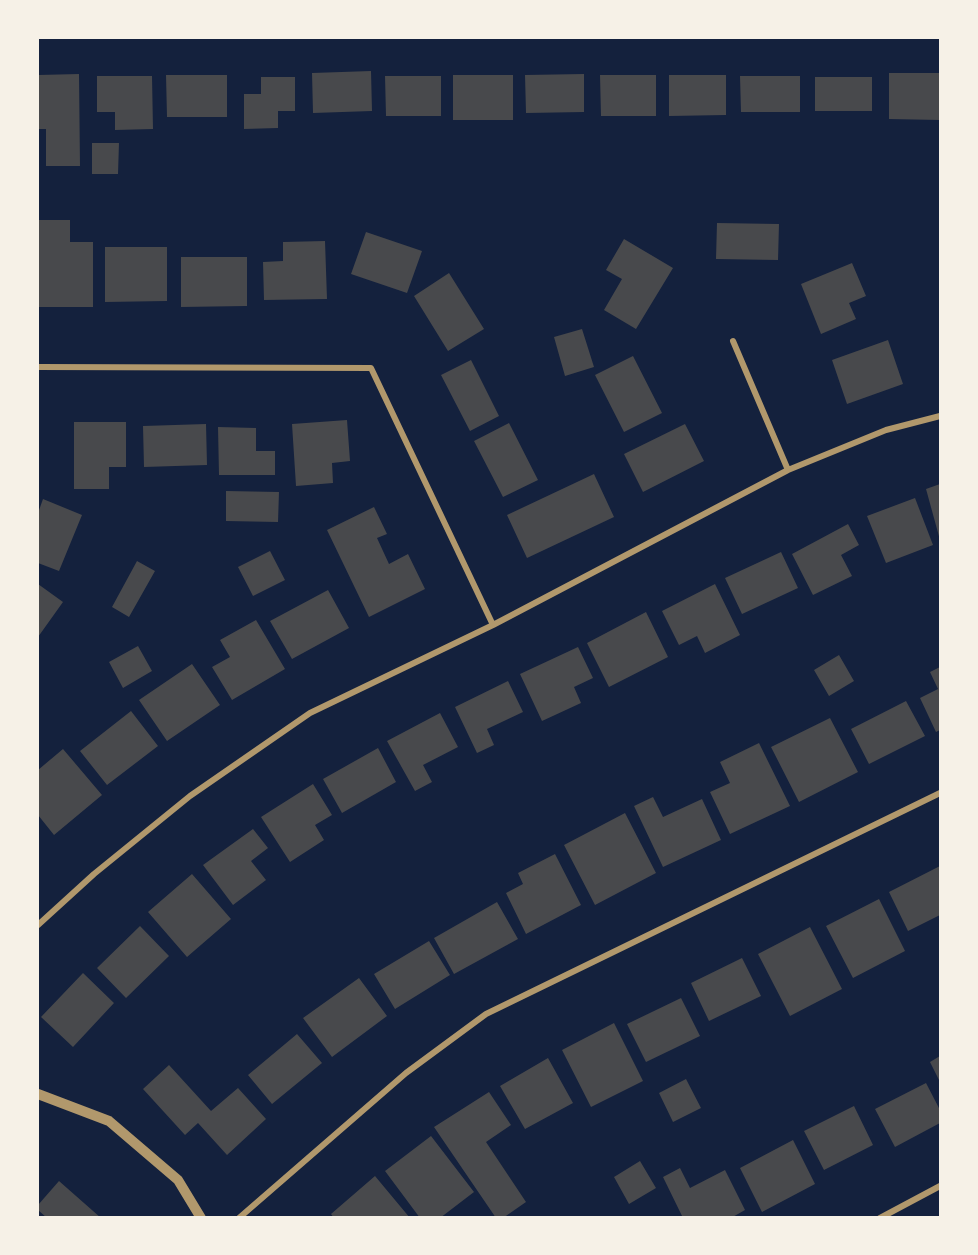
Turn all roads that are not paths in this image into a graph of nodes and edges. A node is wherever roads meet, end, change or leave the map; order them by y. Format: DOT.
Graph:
graph roads {
  1 [pos="733,341"];
  2 [pos="38,367"];
  3 [pos="940,416"];
  4 [pos="788,470"];
  5 [pos="493,625"];
  6 [pos="940,793"];
  7 [pos="38,924"];
  8 [pos="38,1094"];
  9 [pos="940,1186"];
  10 [pos="201,1218"];
  11 [pos="238,1218"];
  12 [pos="880,1218"];
  1 -- 4 [label="street"];
  2 -- 5 [label="street"];
  3 -- 4 [label="street"];
  4 -- 5 [label="street"];
  5 -- 7 [label="street"];
  6 -- 11 [label="street"];
  8 -- 10 [label="street"];
  9 -- 12 [label="street"];
}
